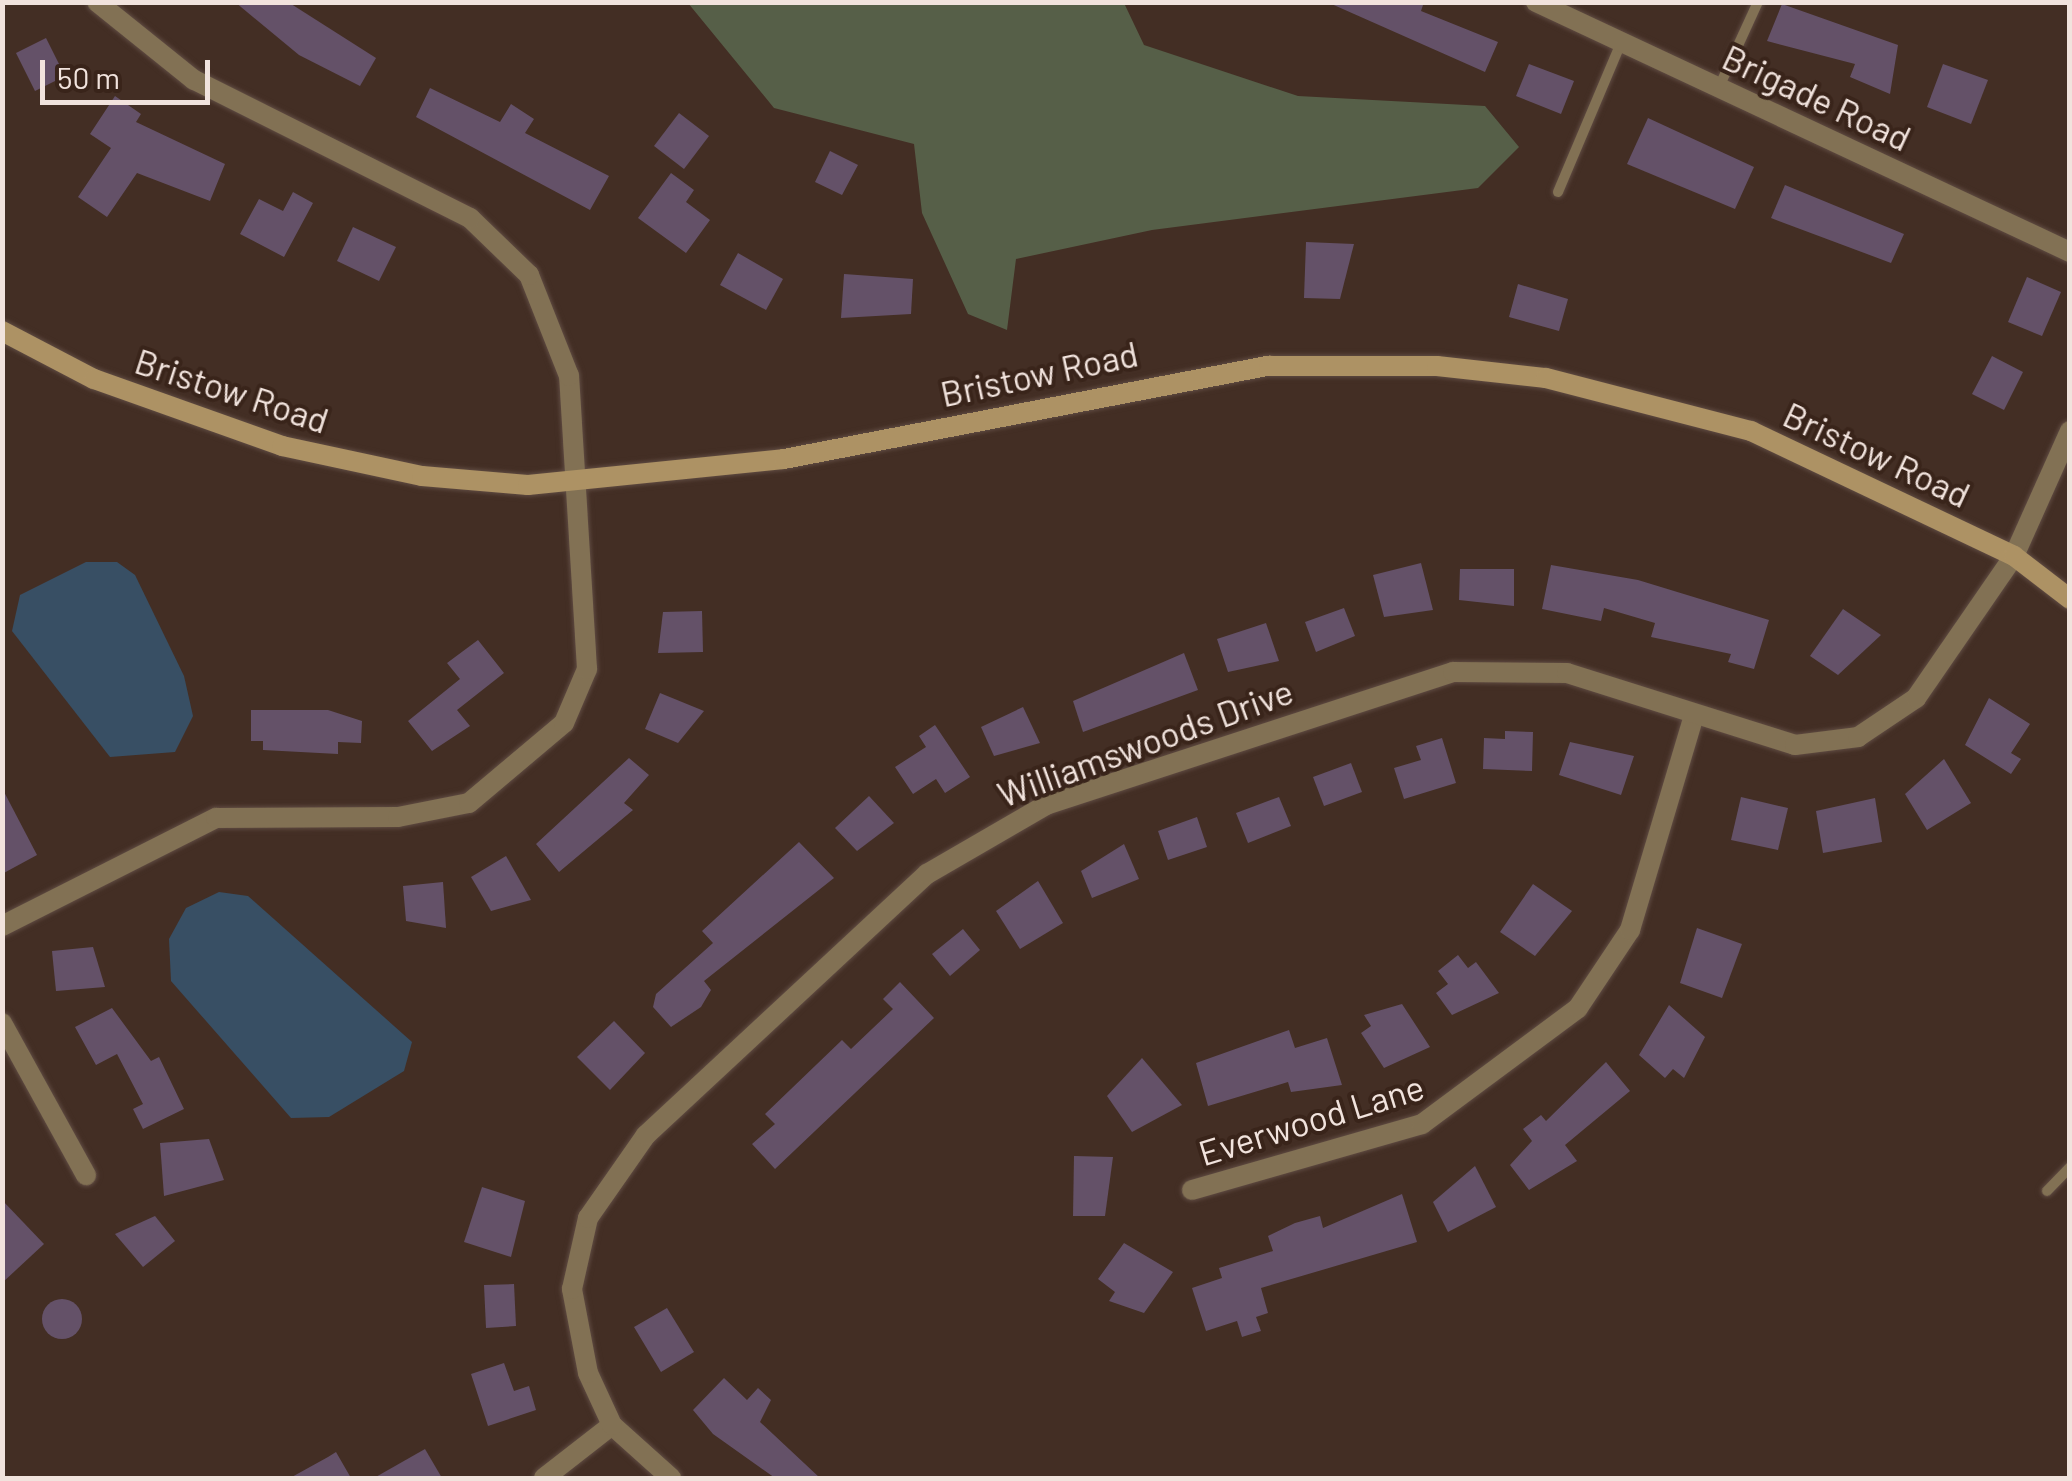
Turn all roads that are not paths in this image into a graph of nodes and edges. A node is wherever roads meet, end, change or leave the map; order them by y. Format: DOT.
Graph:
graph roads {
  1 [pos="96,2"];
  2 [pos="1536,2"];
  3 [pos="1758,2"];
  4 [pos="1621,43"];
  5 [pos="1719,88"];
  6 [pos="1558,192"];
  7 [pos="2070,252"];
  8 [pos="2,331"];
  9 [pos="2070,431"];
  10 [pos="573,485"];
  11 [pos="2014,556"];
  12 [pos="2070,599"];
  13 [pos="1693,718"];
  14 [pos="2,926"];
  15 [pos="2,1023"];
  16 [pos="2070,1168"];
  17 [pos="86,1175"];
  18 [pos="1192,1190"];
  19 [pos="2047,1190"];
  20 [pos="612,1425"];
  21 [pos="544,1478"];
  22 [pos="671,1478"];
  1 -- 10 [label="street"];
  2 -- 4 [label="street, Brigade Road"];
  3 -- 5 [label="lane"];
  4 -- 5 [label="street, Brigade Road"];
  4 -- 6 [label="lane"];
  5 -- 7 [label="street, Brigade Road"];
  8 -- 10 [label="main road, Bristow Road"];
  9 -- 11 [label="street, Williamswoods Drive"];
  10 -- 11 [label="main road, Bristow Road"];
  10 -- 14 [label="street"];
  11 -- 12 [label="main road, Bristow Road"];
  11 -- 13 [label="street, Williamswoods Drive"];
  13 -- 18 [label="street, Everwood Lane"];
  13 -- 20 [label="street, Williamswoods Drive"];
  15 -- 17 [label="street"];
  16 -- 19 [label="lane"];
  20 -- 21 [label="street"];
  20 -- 22 [label="street"];
}
